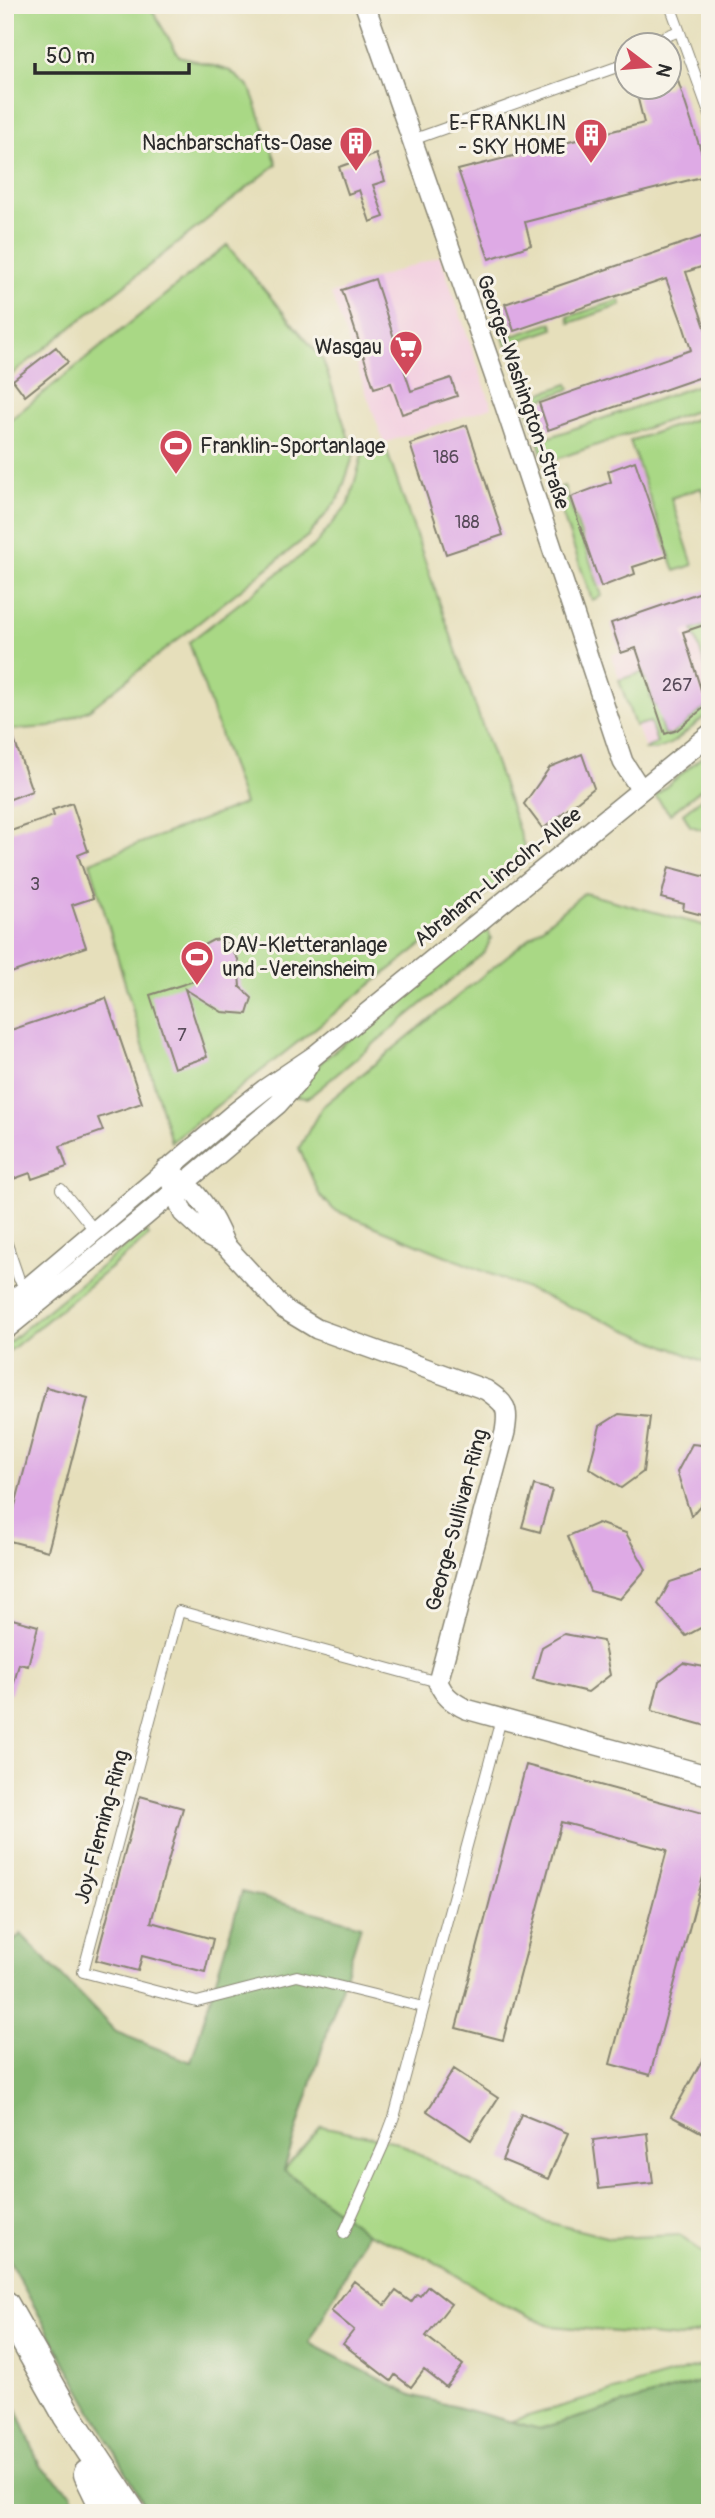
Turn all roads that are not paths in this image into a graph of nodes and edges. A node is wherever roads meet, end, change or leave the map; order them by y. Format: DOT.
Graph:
graph roads {
  1 [pos="365,5"];
  2 [pos="670,5"];
  3 [pos="679,31"];
  4 [pos="614,68"];
  5 [pos="710,115"];
  6 [pos="412,140"];
  7 [pos="710,734"];
  8 [pos="641,790"];
  9 [pos="314,1056"];
  10 [pos="166,1169"];
  11 [pos="179,1186"];
  12 [pos="61,1189"];
  13 [pos="95,1231"];
  14 [pos="5,1238"];
  15 [pos="108,1247"];
  16 [pos="27,1289"];
  17 [pos="5,1307"];
  18 [pos="5,1330"];
  19 [pos="438,1682"];
  20 [pos="501,1719"];
  21 [pos="710,1776"];
  22 [pos="423,2007"];
  23 [pos="344,2233"];
  24 [pos="5,2305"];
  25 [pos="67,2415"];
  26 [pos="92,2481"];
  27 [pos="94,2513"];
  28 [pos="107,2513"];
  29 [pos="132,2513"];
  1 -- 6 [label="street, George-Washington-Straße"];
  2 -- 3 [label="lane"];
  3 -- 5 [label="lane"];
  4 -- 6 [label="lane"];
  6 -- 8 [label="street, George-Washington-Straße"];
  7 -- 8 [label="street, Abraham-Lincoln-Allee"];
  8 -- 9 [label="street, Abraham-Lincoln-Allee"];
  9 -- 10 [label="street, Abraham-Lincoln-Allee"];
  9 -- 11 [label="street, Abraham-Lincoln-Allee"];
  10 -- 11 [label="street, George-Sullivan-Ring"];
  10 -- 13 [label="street, Abraham-Lincoln-Allee"];
  11 -- 15 [label="street, Abraham-Lincoln-Allee"];
  11 -- 19 [label="street, George-Sullivan-Ring"];
  12 -- 13 [label="lane"];
  13 -- 15 [label="lane"];
  13 -- 16 [label="street, Abraham-Lincoln-Allee"];
  14 -- 16 [label="lane"];
  15 -- 18 [label="street, Abraham-Lincoln-Allee"];
  16 -- 17 [label="street, Abraham-Lincoln-Allee"];
  19 -- 20 [label="street"];
  19 -- 22 [label="lane, Joy-Fleming-Ring"];
  20 -- 21 [label="street"];
  20 -- 22 [label="lane"];
  22 -- 23 [label="lane"];
  24 -- 25 [label="street"];
  25 -- 26 [label="street"];
  25 -- 29 [label="street"];
  26 -- 27 [label="street"];
  26 -- 28 [label="street"];
}
